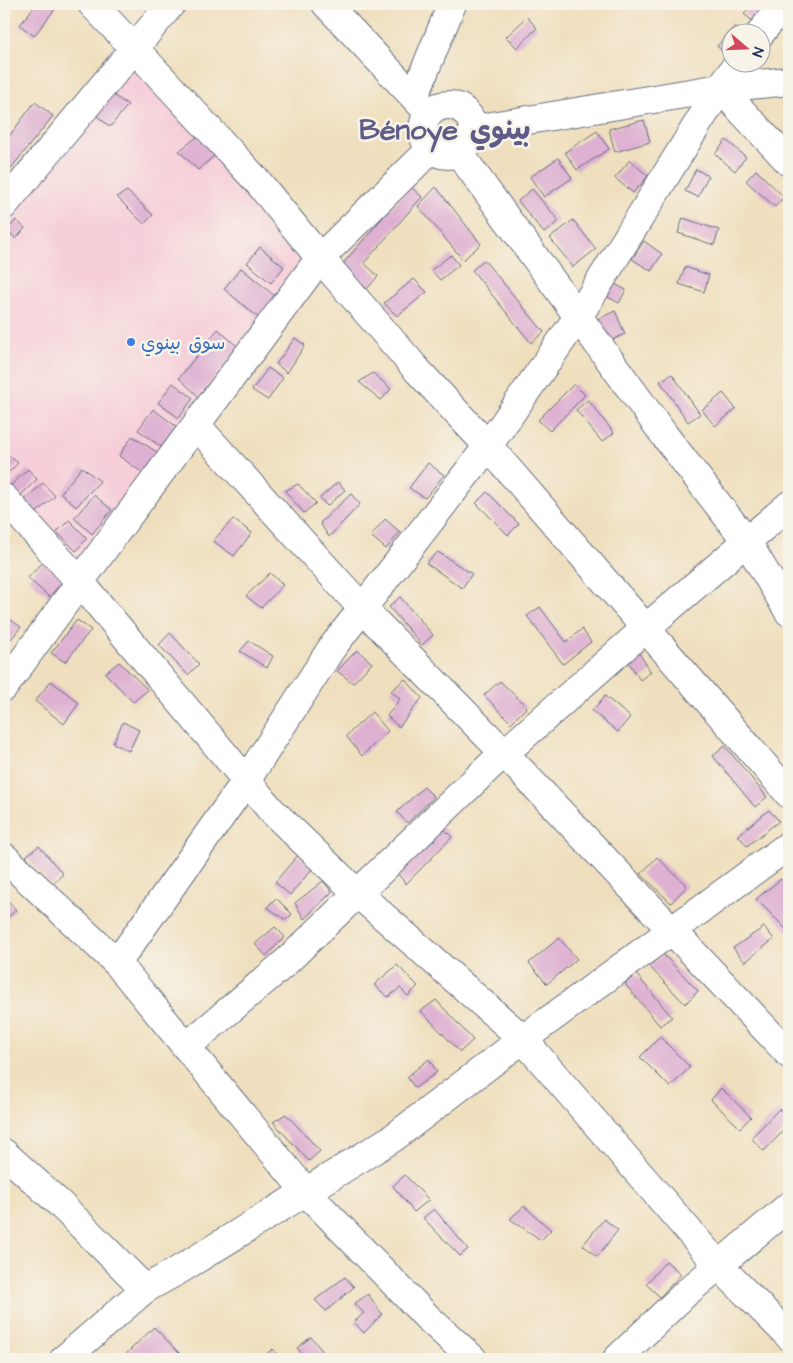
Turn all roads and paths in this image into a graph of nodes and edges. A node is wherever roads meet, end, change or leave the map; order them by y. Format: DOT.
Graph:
graph roads {
  1 [pos="92,4"];
  2 [pos="171,4"];
  3 [pos="326,4"];
  4 [pos="452,4"];
  5 [pos="783,4"];
  6 [pos="769,22"];
  7 [pos="134,48"];
  8 [pos="732,72"];
  9 [pos="789,81"];
  10 [pos="720,88"];
  11 [pos="422,105"];
  12 [pos="474,129"];
  13 [pos="431,149"];
  14 [pos="459,154"];
  15 [pos="789,162"];
  16 [pos="4,206"];
  17 [pos="320,258"];
  18 [pos="578,317"];
  19 [pos="196,426"];
  20 [pos="488,446"];
  21 [pos="4,498"];
  22 [pos="789,505"];
  23 [pos="747,542"];
  24 [pos="80,582"];
  25 [pos="362,608"];
  26 [pos="789,612"];
  27 [pos="646,628"];
  28 [pos="4,687"];
  29 [pos="504,753"];
  30 [pos="246,781"];
  31 [pos="789,794"];
  32 [pos="789,845"];
  33 [pos="4,857"];
  34 [pos="357,893"];
  35 [pos="672,930"];
  36 [pos="117,963"];
  37 [pos="523,1038"];
  38 [pos="186,1047"];
  39 [pos="789,1054"];
  40 [pos="4,1153"];
  41 [pos="306,1192"];
  42 [pos="789,1206"];
  43 [pos="719,1266"];
  44 [pos="145,1289"];
  45 [pos="789,1336"];
  46 [pos="64,1359"];
  47 [pos="473,1359"];
  48 [pos="617,1359"];
  1 -- 7 [label="street"];
  2 -- 7 [label="street"];
  3 -- 11 [label="street"];
  4 -- 11 [label="street"];
  5 -- 6 [label="street"];
  7 -- 16 [label="street"];
  7 -- 17 [label="street"];
  8 -- 10 [label="street"];
  9 -- 10 [label="street"];
  10 -- 12 [label="street"];
  10 -- 15 [label="street"];
  10 -- 18 [label="street"];
  11 -- 12 [label="street"];
  11 -- 13 [label="street"];
  12 -- 14 [label="street"];
  13 -- 14 [label="street"];
  13 -- 17 [label="street"];
  14 -- 18 [label="street"];
  17 -- 19 [label="street"];
  17 -- 20 [label="street"];
  18 -- 20 [label="street"];
  18 -- 23 [label="street"];
  19 -- 24 [label="street"];
  19 -- 25 [label="street"];
  20 -- 25 [label="street"];
  20 -- 27 [label="street"];
  21 -- 24 [label="street"];
  22 -- 23 [label="street"];
  23 -- 26 [label="street"];
  23 -- 27 [label="street"];
  24 -- 28 [label="street"];
  24 -- 30 [label="street"];
  25 -- 29 [label="street"];
  25 -- 30 [label="street"];
  27 -- 29 [label="street"];
  27 -- 31 [label="street"];
  29 -- 34 [label="street"];
  29 -- 35 [label="street"];
  30 -- 34 [label="street"];
  30 -- 36 [label="street"];
  32 -- 35 [label="street"];
  33 -- 36 [label="street"];
  34 -- 37 [label="street"];
  34 -- 38 [label="street"];
  35 -- 37 [label="street"];
  35 -- 39 [label="street"];
  36 -- 38 [label="street"];
  37 -- 41 [label="street"];
  37 -- 43 [label="street"];
  38 -- 41 [label="street"];
  40 -- 44 [label="street"];
  41 -- 44 [label="street"];
  41 -- 47 [label="street"];
  42 -- 43 [label="street"];
  43 -- 45 [label="street"];
  43 -- 48 [label="street"];
  44 -- 46 [label="street"];
}
